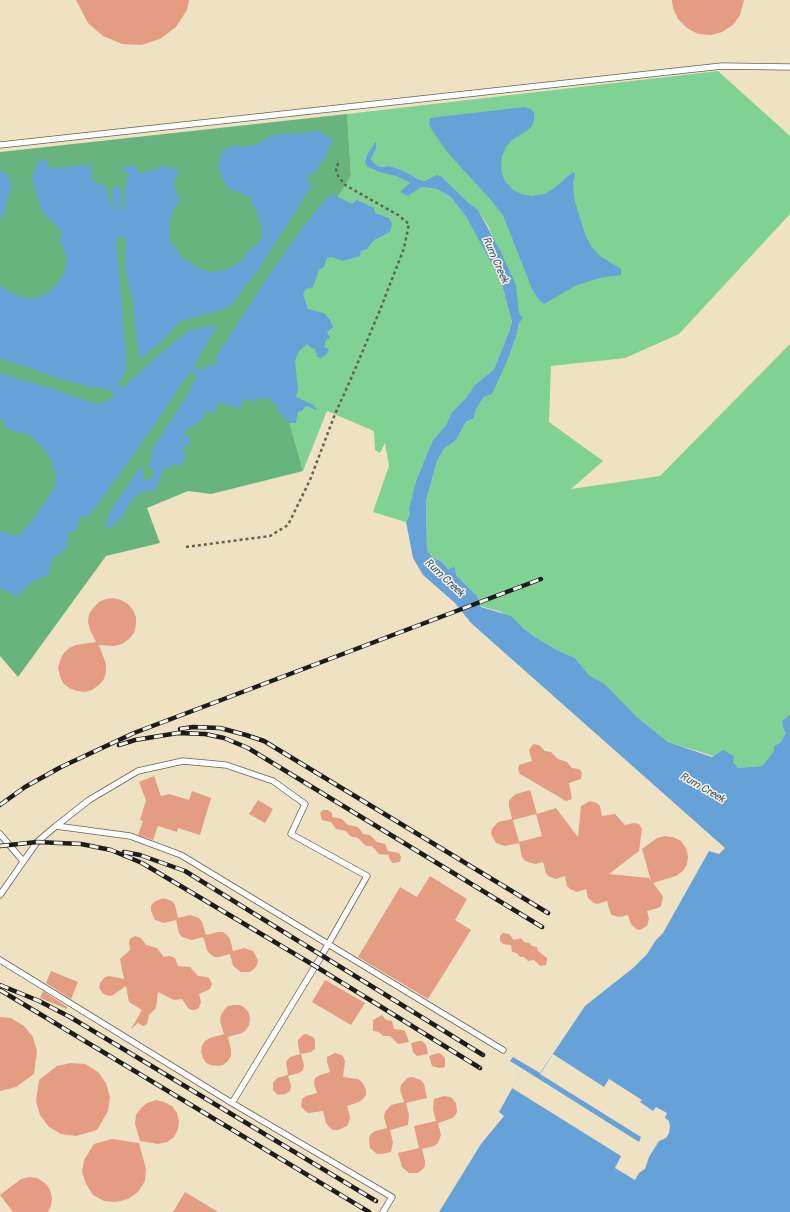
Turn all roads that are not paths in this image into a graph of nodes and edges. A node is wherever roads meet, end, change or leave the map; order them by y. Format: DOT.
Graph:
graph roads {
  1 [pos="790,67"];
  2 [pos="0,145"];
  3 [pos="56,826"];
  4 [pos="0,834"];
  5 [pos="22,861"];
  6 [pos="0,895"];
  7 [pos="328,945"];
  8 [pos="0,960"];
  9 [pos="503,1050"];
  10 [pos="232,1103"];
  11 [pos="383,1212"];
  1 -- 2 [label="lane"];
  3 -- 5 [label="lane"];
  3 -- 7 [label="lane"];
  3 -- 7 [label="lane"];
  4 -- 5 [label="lane"];
  5 -- 6 [label="lane"];
  7 -- 9 [label="lane"];
  7 -- 10 [label="lane"];
  8 -- 10 [label="lane"];
  10 -- 11 [label="lane"];
}
